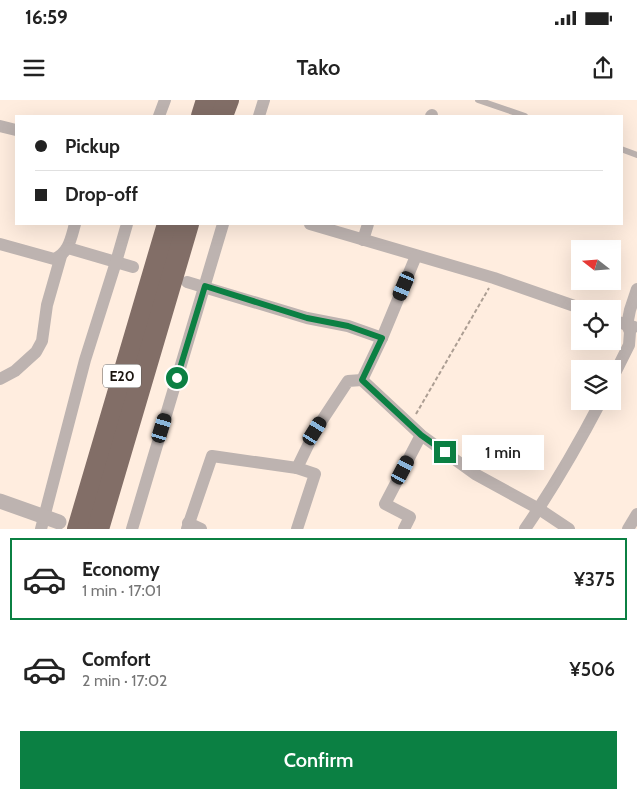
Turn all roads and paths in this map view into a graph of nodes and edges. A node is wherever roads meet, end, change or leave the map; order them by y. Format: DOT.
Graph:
graph roads {
  1 [pos="164,100"];
  2 [pos="207,100"];
  3 [pos="228,100"];
  4 [pos="264,100"];
  5 [pos="478,100"];
  6 [pos="159,115"];
  7 [pos="202,115"];
  8 [pos="222,115"];
  9 [pos="258,115"];
  10 [pos="522,115"];
  11 [pos="0,126"];
  12 [pos="15,130"];
  13 [pos="623,150"];
  14 [pos="637,155"];
  15 [pos="75,225"];
  16 [pos="127,225"];
  17 [pos="168,225"];
  18 [pos="188,225"];
  19 [pos="224,225"];
  20 [pos="313,225"];
  21 [pos="368,225"];
  22 [pos="362,240"];
  23 [pos="0,244"];
  24 [pos="64,252"];
  25 [pos="416,256"];
  26 [pos="116,262"];
  27 [pos="133,267"];
  28 [pos="494,278"];
  29 [pos="187,282"];
  30 [pos="205,286"];
  31 [pos="637,289"];
  32 [pos="571,305"];
  33 [pos="632,327"];
  34 [pos="382,338"];
  35 [pos="621,360"];
  36 [pos="0,380"];
  37 [pos="362,380"];
  38 [pos="596,410"];
  39 [pos="410,425"];
  40 [pos="421,435"];
  41 [pos="297,468"];
  42 [pos="0,501"];
  43 [pos="539,509"];
  44 [pos="637,514"];
  45 [pos="56,524"];
  46 [pos="187,526"];
  47 [pos="98,529"];
  48 [pos="132,529"];
  49 [pos="201,529"];
  50 [pos="297,529"];
  51 [pos="404,529"];
  52 [pos="525,529"];
  53 [pos="569,529"];
  54 [pos="628,529"];
  1 -- 6 [label="street"];
  2 -- 7 [label="highway"];
  3 -- 8 [label="highway"];
  4 -- 9 [label="street"];
  5 -- 10 [label="lane"];
  11 -- 12 [label="street"];
  13 -- 14 [label="lane"];
  15 -- 24 [label="street"];
  16 -- 26 [label="street"];
  17 -- 45 [label="highway, E20"];
  18 -- 47 [label="highway, E20"];
  19 -- 30 [label="street"];
  20 -- 22 [label="street"];
  21 -- 22 [label="street"];
  22 -- 25 [label="street"];
  23 -- 24 [label="street"];
  24 -- 26 [label="street"];
  24 -- 36 [label="street"];
  25 -- 28 [label="street"];
  25 -- 34 [label="street"];
  26 -- 27 [label="street"];
  26 -- 45 [label="street"];
  28 -- 32 [label="street"];
  28 -- 39 [label="path"];
  29 -- 30 [label="street"];
  30 -- 34 [label="street"];
  30 -- 48 [label="street"];
  31 -- 33 [label="street"];
  33 -- 35 [label="street"];
  34 -- 37 [label="street"];
  37 -- 39 [label="street"];
  37 -- 41 [label="street"];
  38 -- 43 [label="street"];
  39 -- 40 [label="street"];
  40 -- 43 [label="street"];
  40 -- 51 [label="street"];
  41 -- 46 [label="street"];
  41 -- 50 [label="street"];
  42 -- 45 [label="street"];
  43 -- 52 [label="street"];
  43 -- 53 [label="street"];
  44 -- 54 [label="street"];
  46 -- 49 [label="street"];
}
